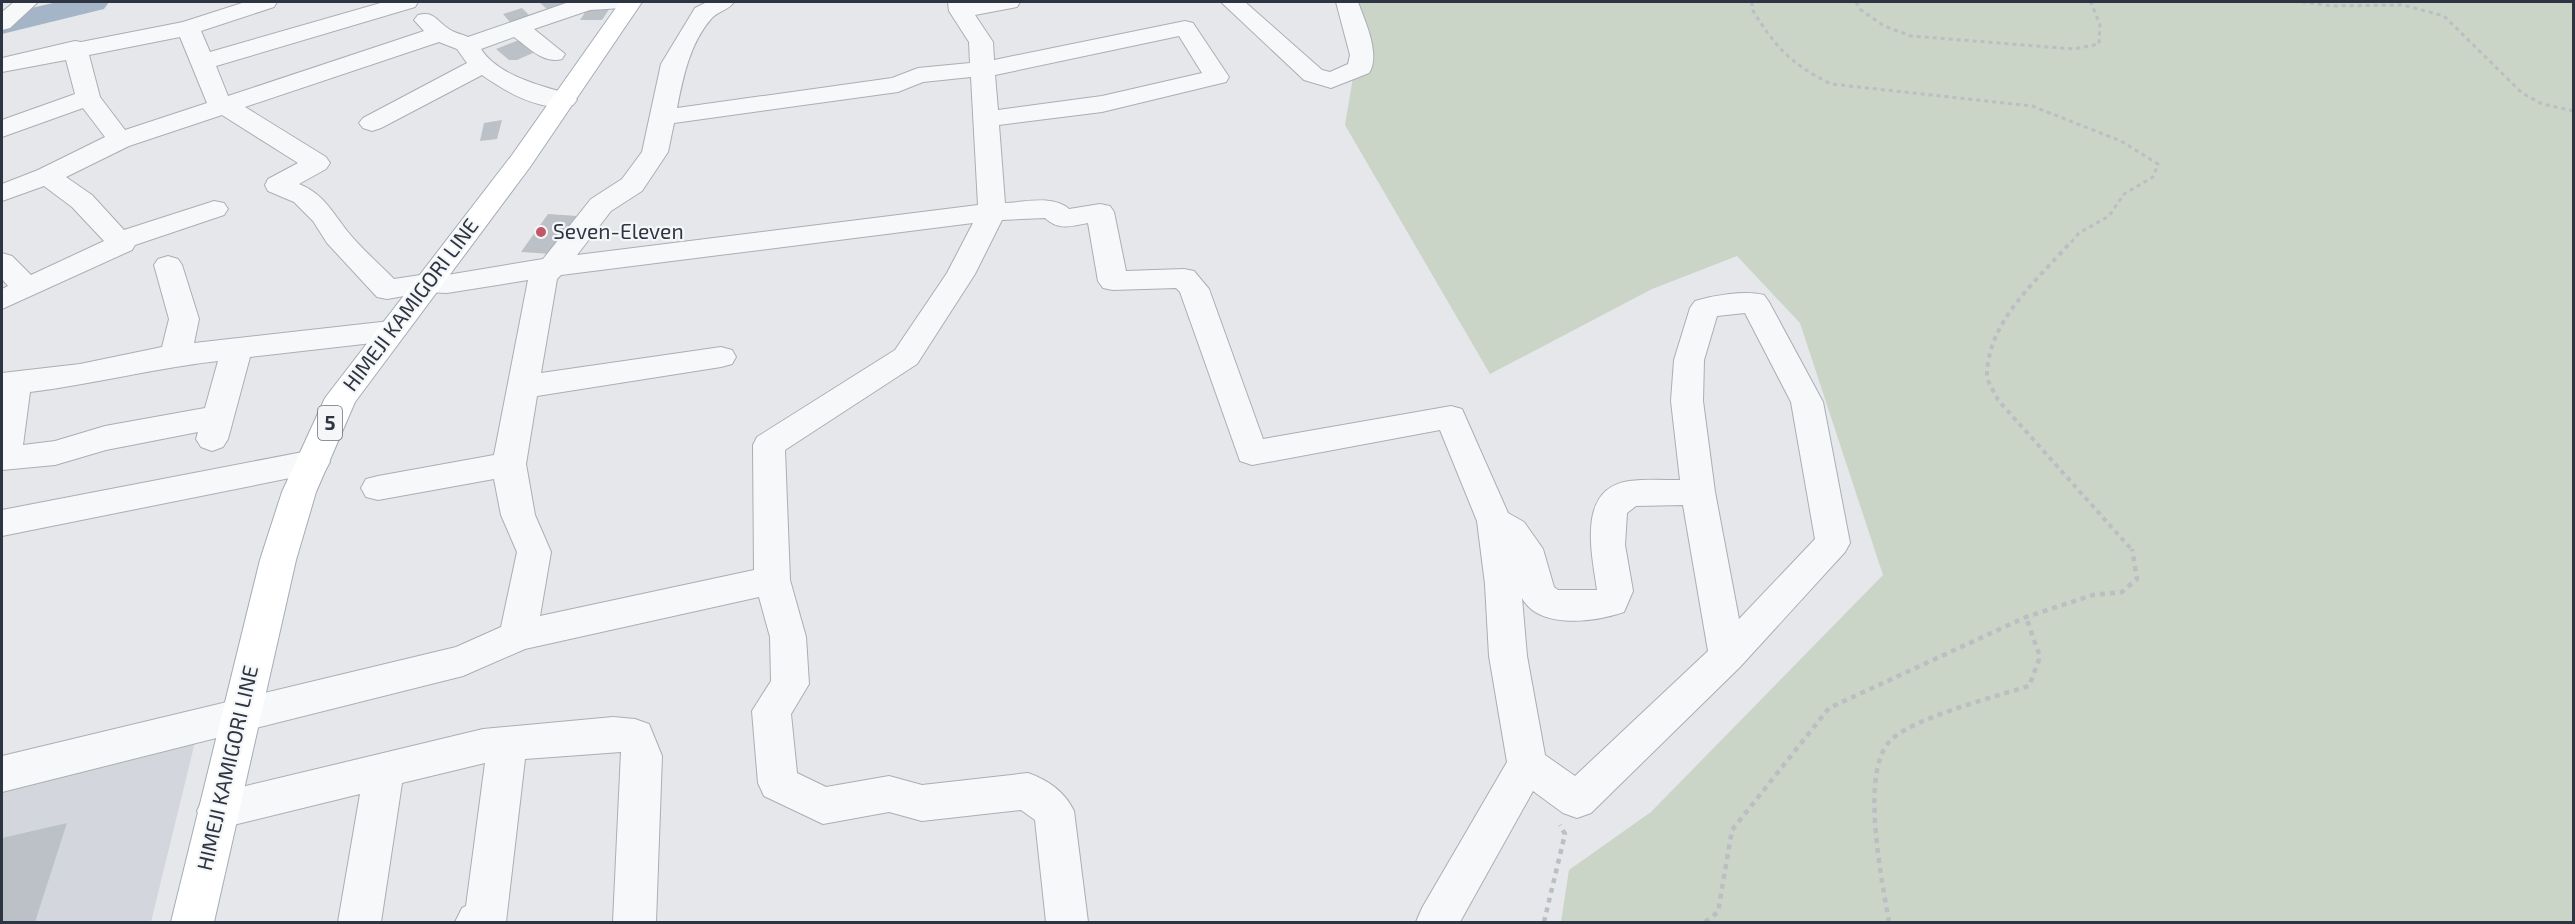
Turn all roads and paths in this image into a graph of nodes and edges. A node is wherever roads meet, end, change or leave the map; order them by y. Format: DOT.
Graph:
graph roads {
  1 [pos="27,2"];
  2 [pos="266,2"];
  3 [pos="407,2"];
  4 [pos="412,2"];
  5 [pos="631,2"];
  6 [pos="723,2"];
  7 [pos="1009,2"];
  8 [pos="1232,2"];
  9 [pos="1347,2"];
  10 [pos="1752,2"];
  11 [pos="1856,2"];
  12 [pos="2091,2"];
  13 [pos="2302,2"];
  14 [pos="960,6"];
  15 [pos="2,23"];
  16 [pos="188,28"];
  17 [pos="517,28"];
  18 [pos="440,34"];
  19 [pos="75,48"];
  20 [pos="553,54"];
  21 [pos="476,55"];
  22 [pos="203,62"];
  23 [pos="2,65"];
  24 [pos="984,69"];
  25 [pos="88,98"];
  26 [pos="564,100"];
  27 [pos="222,104"];
  28 [pos="2574,111"];
  29 [pos="664,117"];
  30 [pos="988,119"];
  31 [pos="372,123"];
  32 [pos="2,129"];
  33 [pos="120,140"];
  34 [pos="47,176"];
  35 [pos="2,193"];
  36 [pos="214,209"];
  37 [pos="992,212"];
  38 [pos="120,241"];
  39 [pos="2,262"];
  40 [pos="168,265"];
  41 [pos="552,267"];
  42 [pos="427,283"];
  43 [pos="27,288"];
  44 [pos="2,300"];
  45 [pos="390,331"];
  46 [pos="237,348"];
  47 [pos="176,355"];
  48 [pos="721,357"];
  49 [pos="9,383"];
  50 [pos="523,387"];
  51 [pos="313,462"];
  52 [pos="509,465"];
  53 [pos="378,488"];
  54 [pos="1698,492"];
  55 [pos="1494,521"];
  56 [pos="2,523"];
  57 [pos="772,580"];
  58 [pos="2026,617"];
  59 [pos="518,636"];
  60 [pos="1727,656"];
  61 [pos="238,718"];
  62 [pos="507,743"];
  63 [pos="1527,764"];
  64 [pos="384,770"];
  65 [pos="2,774"];
  66 [pos="217,811"];
  67 [pos="1554,814"];
  68 [pos="192,922"];
  69 [pos="360,922"];
  70 [pos="477,922"];
  71 [pos="635,922"];
  72 [pos="1067,922"];
  73 [pos="1437,922"];
  74 [pos="1544,922"];
  75 [pos="1705,922"];
  76 [pos="1889,922"];
  1 -- 15 [label="street"];
  2 -- 16 [label="street"];
  3 -- 22 [label="street"];
  4 -- 18 [label="street"];
  5 -- 17 [label="street"];
  5 -- 26 [label="main road, HIMEJI KAMIGORI LINE / 5"];
  6 -- 29 [label="street"];
  7 -- 14 [label="street"];
  8 -- 9 [label="street"];
  10 -- 58 [label="path"];
  11 -- 12 [label="path"];
  13 -- 28 [label="path"];
  14 -- 24 [label="street"];
  16 -- 19 [label="street"];
  16 -- 22 [label="street"];
  17 -- 20 [label="street"];
  17 -- 21 [label="street"];
  18 -- 21 [label="street"];
  18 -- 27 [label="street"];
  19 -- 23 [label="street"];
  19 -- 25 [label="street"];
  21 -- 26 [label="street"];
  21 -- 31 [label="street"];
  22 -- 27 [label="street"];
  24 -- 29 [label="street"];
  24 -- 30 [label="street"];
  24 -- 30 [label="street"];
  25 -- 32 [label="street"];
  25 -- 33 [label="street"];
  26 -- 42 [label="main road, HIMEJI KAMIGORI LINE / 5"];
  27 -- 33 [label="street"];
  27 -- 42 [label="street"];
  29 -- 41 [label="street"];
  30 -- 37 [label="street"];
  33 -- 34 [label="street"];
  34 -- 35 [label="street"];
  34 -- 38 [label="street"];
  36 -- 38 [label="street"];
  37 -- 41 [label="street"];
  37 -- 55 [label="street"];
  37 -- 57 [label="street"];
  38 -- 43 [label="street"];
  39 -- 43 [label="street"];
  40 -- 47 [label="street"];
  41 -- 42 [label="street"];
  41 -- 50 [label="street"];
  42 -- 45 [label="main road, HIMEJI KAMIGORI LINE / 5"];
  43 -- 44 [label="street"];
  45 -- 46 [label="street"];
  45 -- 51 [label="main road, HIMEJI KAMIGORI LINE / 5"];
  46 -- 47 [label="street"];
  46 -- 49 [label="street"];
  47 -- 49 [label="street"];
  48 -- 50 [label="street"];
  50 -- 52 [label="street"];
  51 -- 56 [label="street"];
  51 -- 61 [label="main road, HIMEJI KAMIGORI LINE / 5"];
  52 -- 53 [label="street"];
  52 -- 59 [label="street"];
  54 -- 55 [label="street"];
  54 -- 60 [label="street"];
  54 -- 60 [label="street"];
  55 -- 63 [label="street"];
  57 -- 59 [label="street"];
  57 -- 72 [label="street"];
  58 -- 75 [label="path"];
  58 -- 76 [label="path"];
  59 -- 61 [label="street"];
  60 -- 63 [label="street"];
  61 -- 65 [label="street"];
  61 -- 66 [label="main road, HIMEJI KAMIGORI LINE / 5"];
  62 -- 64 [label="street"];
  62 -- 70 [label="street"];
  62 -- 71 [label="street"];
  63 -- 73 [label="street"];
  64 -- 66 [label="street"];
  64 -- 69 [label="street"];
  66 -- 68 [label="main road, HIMEJI KAMIGORI LINE / 5"];
  67 -- 74 [label="path"];
}
